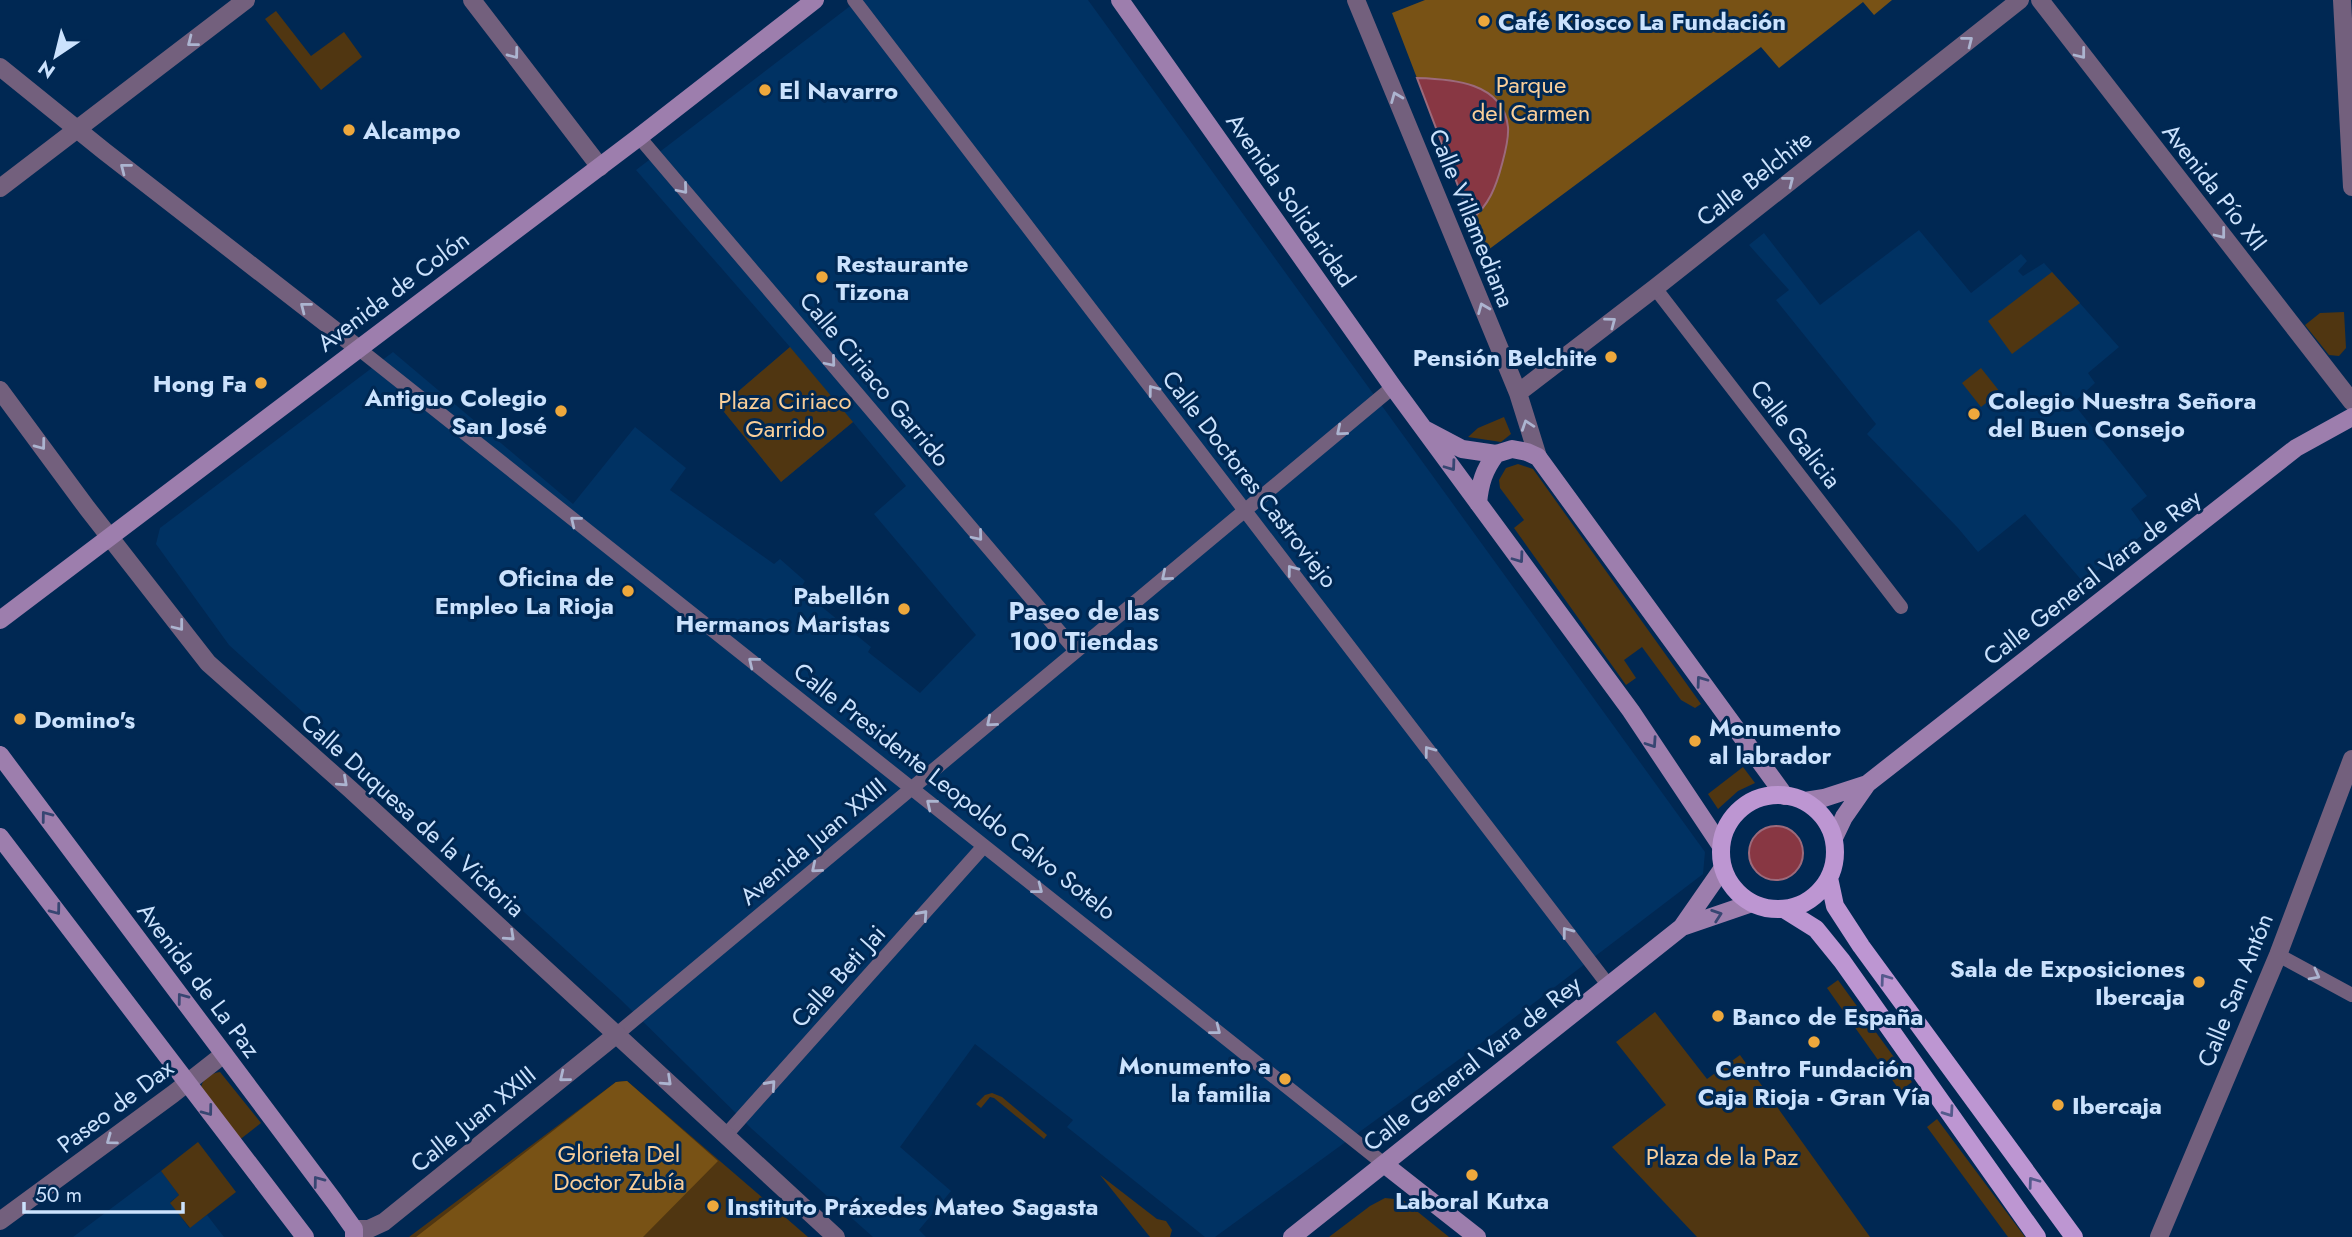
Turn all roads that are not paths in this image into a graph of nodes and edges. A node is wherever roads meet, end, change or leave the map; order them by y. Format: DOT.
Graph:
graph roads {
  1 [pos="246,0"];
  2 [pos="472,0"];
  3 [pos="815,0"];
  4 [pos="854,0"];
  5 [pos="1121,0"];
  6 [pos="1356,0"];
  7 [pos="2020,0"];
  8 [pos="2040,0"];
  9 [pos="2345,4"];
  10 [pos="0,67"];
  11 [pos="77,129"];
  12 [pos="639,137"];
  13 [pos="600,167"];
  14 [pos="2352,187"];
  15 [pos="0,188"];
  16 [pos="1655,288"];
  17 [pos="359,349"];
  18 [pos="1393,387"];
  19 [pos="0,390"];
  20 [pos="1518,393"];
  21 [pos="2352,402"];
  22 [pos="2352,417"];
  23 [pos="1423,428"];
  24 [pos="1496,454"];
  25 [pos="1538,457"];
  26 [pos="1478,503"];
  27 [pos="1245,510"];
  28 [pos="110,537"];
  29 [pos="1901,607"];
  30 [pos="0,620"];
  31 [pos="1076,651"];
  32 [pos="0,755"];
  33 [pos="2352,759"];
  34 [pos="1867,784"];
  35 [pos="911,788"];
  36 [pos="1785,796"];
  37 [pos="1805,802"];
  38 [pos="0,836"];
  39 [pos="1833,838"];
  40 [pos="984,846"];
  41 [pos="1721,846"];
  42 [pos="1723,868"];
  43 [pos="1829,878"];
  44 [pos="1752,903"];
  45 [pos="1784,909"];
  46 [pos="1682,927"];
  47 [pos="2278,955"];
  48 [pos="1609,986"];
  49 [pos="2352,995"];
  50 [pos="617,1034"];
  51 [pos="224,1054"];
  52 [pos="187,1083"];
  53 [pos="725,1136"];
  54 [pos="1384,1164"];
  55 [pos="0,1221"];
  56 [pos="354,1233"];
  57 [pos="305,1237"];
  58 [pos="835,1237"];
  59 [pos="1292,1237"];
  60 [pos="1477,1237"];
  61 [pos="2037,1237"];
  62 [pos="2074,1237"];
  63 [pos="2159,1237"];
  1 -- 11 [label="street, one-way"];
  2 -- 13 [label="street, one-way"];
  3 -- 12 [label="main road, Avenida de Colón"];
  27 -- 4 [label="street, Calle Doctores Castroviejo, one-way"];
  5 -- 18 [label="main road, Avenida Solidaridad"];
  20 -- 6 [label="street, Calle Villamediana, one-way"];
  16 -- 7 [label="street, Calle Belchite, one-way"];
  8 -- 21 [label="street, Avenida Pío XII, one-way"];
  9 -- 14 [label="street"];
  10 -- 11 [label="street, Calle Presidente Leopoldo Calvo Sotelo"];
  11 -- 15 [label="street"];
  17 -- 11 [label="street, Calle Presidente Leopoldo Calvo Sotelo, one-way"];
  12 -- 13 [label="main road, Avenida de Colón"];
  12 -- 31 [label="street, Calle Ciriaco Garrido, one-way"];
  13 -- 17 [label="main road, Avenida de Colón"];
  20 -- 16 [label="street, Calle Belchite, one-way"];
  16 -- 29 [label="street, Calle Galicia"];
  17 -- 28 [label="main road, Avenida de Colón"];
  35 -- 17 [label="street, Calle Presidente Leopoldo Calvo Sotelo, one-way"];
  18 -- 23 [label="main road, Avenida Solidaridad"];
  18 -- 27 [label="street, Avenida Juan XXIII, one-way"];
  19 -- 28 [label="street, Calle Duquesa de la Victoria, one-way"];
  25 -- 20 [label="street, Calle Villamediana, one-way"];
  22 -- 34 [label="main road, Calle General Vara de Rey"];
  23 -- 24 [label="main road, Avenida Solidaridad"];
  23 -- 26 [label="main road, Avenida Solidaridad, one-way"];
  24 -- 25 [label="main road, Avenida Solidaridad"];
  24 -- 26 [label="main road"];
  36 -- 25 [label="main road, one-way"];
  26 -- 41 [label="main road, Avenida Solidaridad, one-way"];
  27 -- 31 [label="street, Avenida Juan XXIII, one-way"];
  48 -- 27 [label="street, Calle Doctores Castroviejo, one-way"];
  28 -- 30 [label="main road, Avenida de Colón"];
  28 -- 50 [label="street, Calle Duquesa de la Victoria, one-way"];
  31 -- 35 [label="street, Avenida Juan XXIII, one-way"];
  51 -- 32 [label="main road, Avenida de La Paz, one-way"];
  33 -- 47 [label="street, Calle San Antón"];
  34 -- 37 [label="main road, Calle General Vara de Rey"];
  34 -- 39 [label="main road, Calle General Vara de Rey"];
  40 -- 35 [label="street, Calle Presidente Leopoldo Calvo Sotelo, one-way"];
  35 -- 50 [label="street, Avenida Juan XXIII, one-way"];
  36 -- 37 [label="main road"];
  36 -- 41 [label="main road"];
  37 -- 39 [label="main road"];
  38 -- 52 [label="main road, one-way"];
  39 -- 43 [label="main road"];
  53 -- 40 [label="street, Calle Beti Jai, one-way"];
  40 -- 54 [label="street, Calle Presidente Leopoldo Calvo Sotelo, one-way"];
  41 -- 42 [label="main road"];
  42 -- 44 [label="main road"];
  42 -- 46 [label="main road, Calle General Vara de Rey"];
  43 -- 45 [label="main road"];
  62 -- 43 [label="main road, one-way"];
  44 -- 45 [label="main road"];
  46 -- 44 [label="main road, Calle General Vara de Rey, one-way"];
  45 -- 61 [label="main road, one-way"];
  46 -- 48 [label="main road, Calle General Vara de Rey"];
  47 -- 49 [label="street, one-way"];
  47 -- 63 [label="street, Calle San Antón"];
  48 -- 54 [label="main road, Calle General Vara de Rey"];
  50 -- 53 [label="street, Calle Duquesa de la Victoria, one-way"];
  50 -- 56 [label="street, Calle Juan XXIII, one-way"];
  51 -- 52 [label="street, Paseo de Dax"];
  56 -- 51 [label="main road, Avenida de La Paz, one-way"];
  52 -- 55 [label="street, Paseo de Dax, one-way"];
  52 -- 57 [label="main road, one-way"];
  53 -- 58 [label="street, Calle Duquesa de la Victoria"];
  54 -- 59 [label="main road, Calle General Vara de Rey"];
  54 -- 60 [label="main road"];
}
